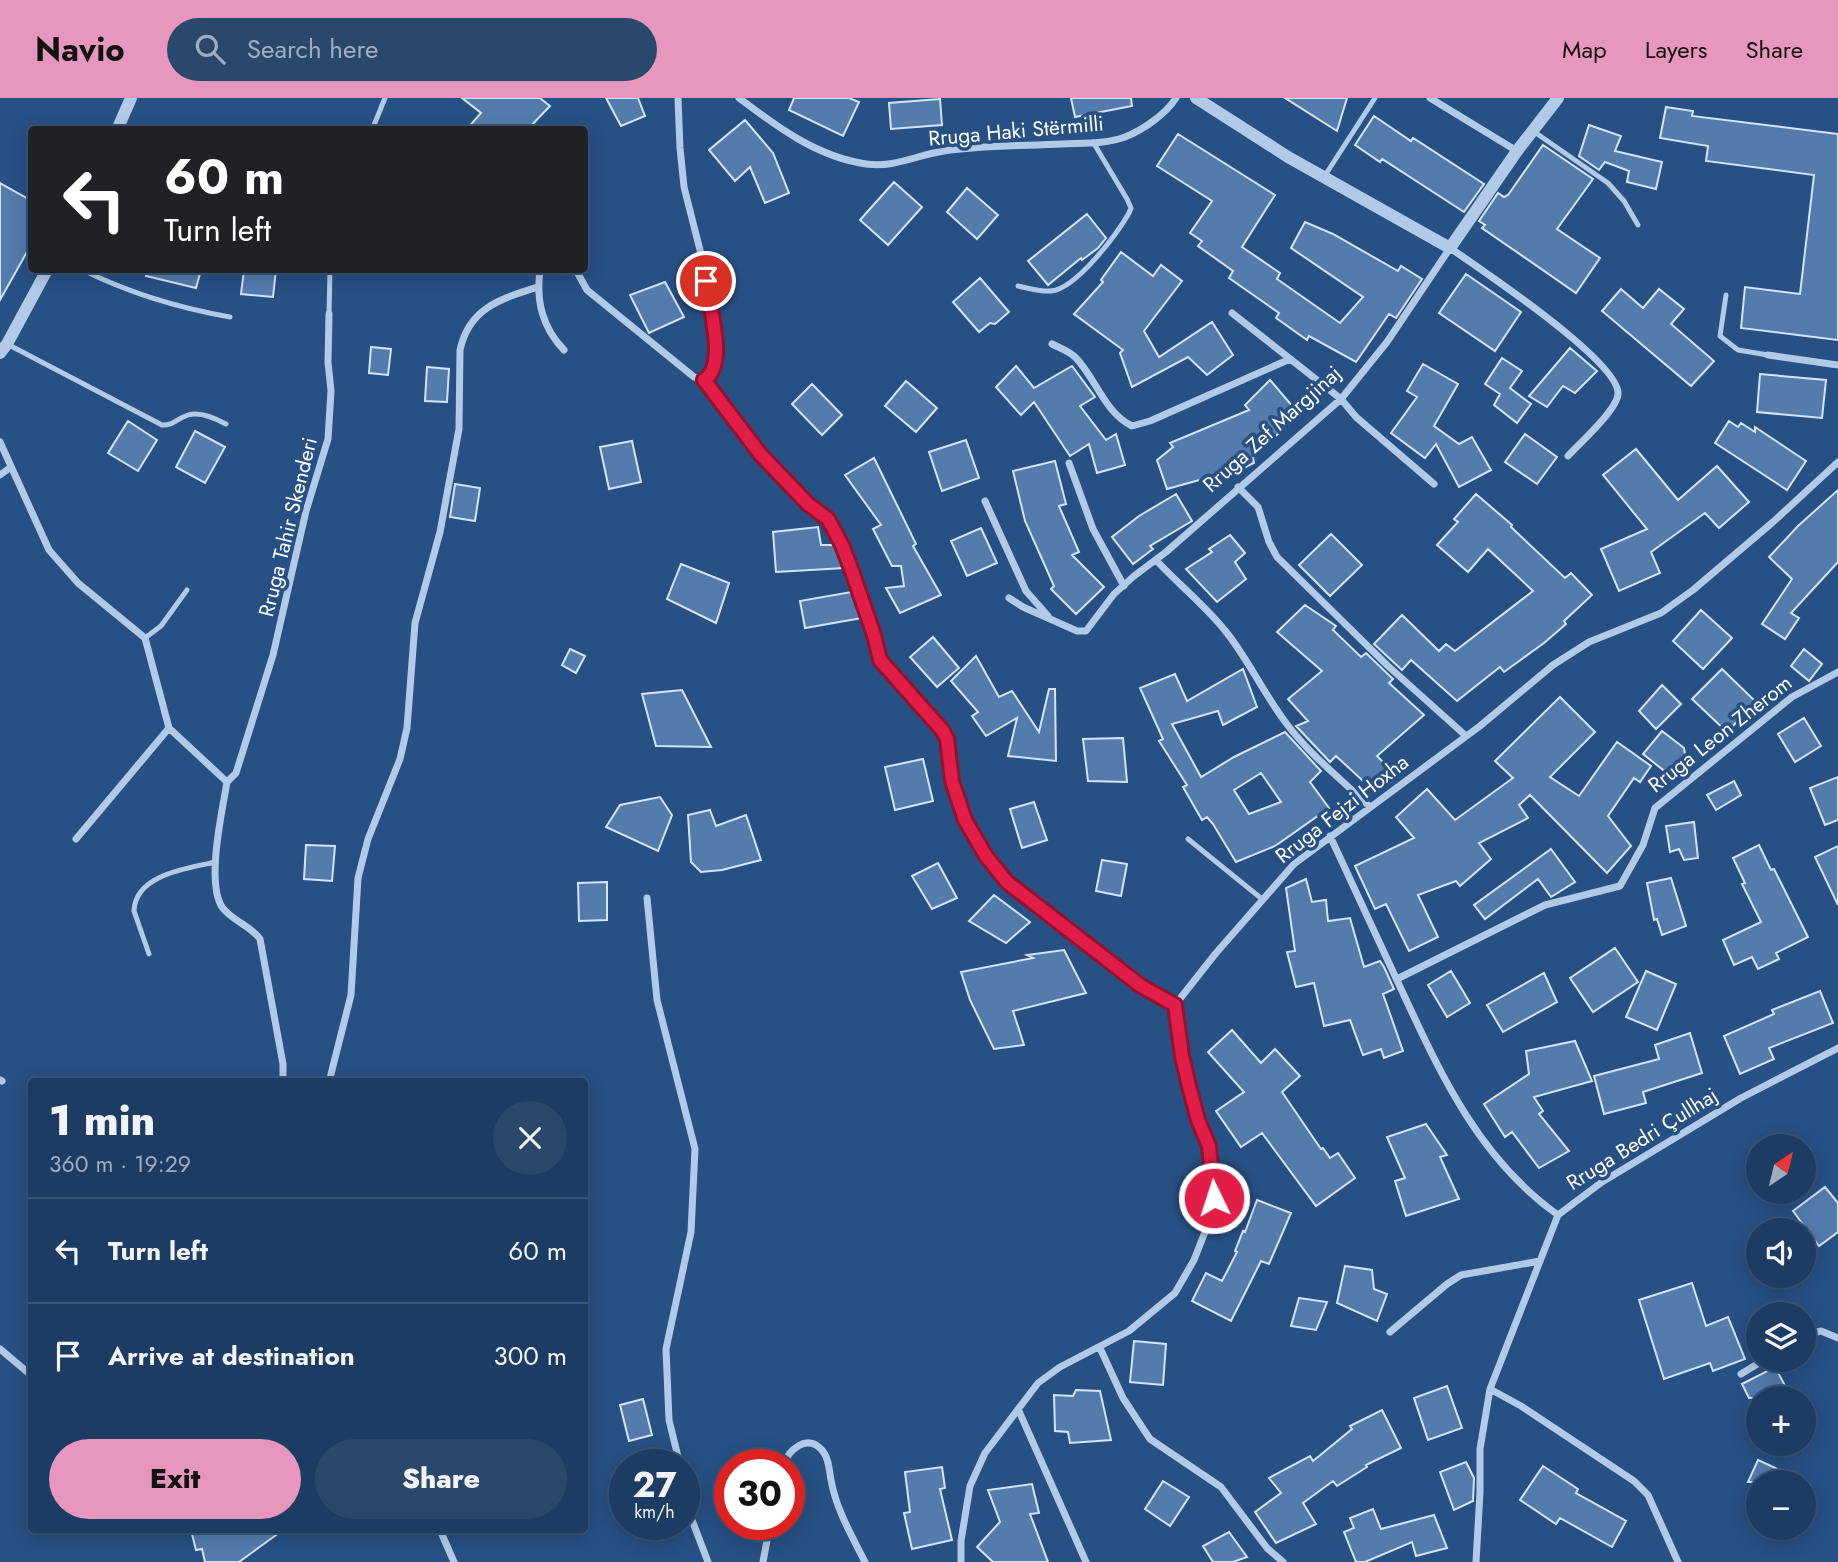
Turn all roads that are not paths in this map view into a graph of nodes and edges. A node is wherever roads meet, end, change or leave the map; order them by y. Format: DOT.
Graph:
graph roads {
  1 [pos="131,98"];
  2 [pos="385,98"];
  3 [pos="678,98"];
  4 [pos="738,98"];
  5 [pos="1176,98"];
  6 [pos="1196,98"];
  7 [pos="1375,98"];
  8 [pos="1430,98"];
  9 [pos="1558,98"];
  10 [pos="119,126"];
  11 [pos="374,126"];
  12 [pos="1534,131"];
  13 [pos="1093,142"];
  14 [pos="1517,151"];
  15 [pos="1324,177"];
  16 [pos="1638,225"];
  17 [pos="1450,248"];
  18 [pos="45,273"];
  19 [pos="90,273"];
  20 [pos="330,273"];
  21 [pos="540,273"];
  22 [pos="578,273"];
  23 [pos="1018,286"];
  24 [pos="538,287"];
  25 [pos="1726,295"];
  26 [pos="1231,313"];
  27 [pos="328,314"];
  28 [pos="230,317"];
  29 [pos="1052,344"];
  30 [pos="4,348"];
  31 [pos="564,350"];
  32 [pos="1768,355"];
  33 [pos="1290,359"];
  34 [pos="1838,365"];
  35 [pos="704,380"];
  36 [pos="1341,398"];
  37 [pos="226,424"];
  38 [pos="0,442"];
  39 [pos="1568,456"];
  40 [pos="1069,463"];
  41 [pos="1838,463"];
  42 [pos="11,467"];
  43 [pos="0,475"];
  44 [pos="1434,484"];
  45 [pos="1238,487"];
  46 [pos="985,501"];
  47 [pos="1156,559"];
  48 [pos="1124,586"];
  49 [pos="187,590"];
  50 [pos="1009,598"];
  51 [pos="1051,619"];
  52 [pos="145,638"];
  53 [pos="1838,672"];
  54 [pos="169,728"];
  55 [pos="1466,736"];
  56 [pos="227,782"];
  57 [pos="1370,807"];
  58 [pos="1330,836"];
  59 [pos="76,839"];
  60 [pos="1188,839"];
  61 [pos="216,862"];
  62 [pos="647,898"];
  63 [pos="1262,899"];
  64 [pos="149,954"];
  65 [pos="1396,979"];
  66 [pos="1175,1005"];
  67 [pos="1838,1048"];
  68 [pos="283,1078"];
  69 [pos="330,1078"];
  70 [pos="1558,1215"];
  71 [pos="1540,1261"];
  72 [pos="1390,1332"];
  73 [pos="1816,1332"];
  74 [pos="1838,1338"];
  75 [pos="1100,1348"];
  76 [pos="0,1349"];
  77 [pos="1746,1371"];
  78 [pos="28,1373"];
  79 [pos="1741,1374"];
  80 [pos="1490,1389"];
  81 [pos="1018,1409"];
  82 [pos="676,1449"];
  83 [pos="793,1449"];
  84 [pos="441,1533"];
  85 [pos="700,1540"];
  86 [pos="767,1540"];
  87 [pos="454,1562"];
  88 [pos="708,1562"];
  89 [pos="763,1562"];
  90 [pos="865,1562"];
  91 [pos="961,1562"];
  92 [pos="1086,1562"];
  93 [pos="1283,1562"];
  94 [pos="1476,1562"];
  95 [pos="1678,1562"];
  1 -- 10 [label="street"];
  2 -- 11 [label="lane"];
  3 -- 35 [label="street"];
  4 -- 13 [label="street, Rruga Haki Stërmilli"];
  5 -- 13 [label="street, Rruga Haki Stërmilli"];
  6 -- 15 [label="street"];
  7 -- 15 [label="lane"];
  8 -- 14 [label="street"];
  9 -- 12 [label="street, Rruga Zef Margjinaj"];
  12 -- 14 [label="street, Rruga Zef Margjinaj"];
  12 -- 16 [label="lane"];
  13 -- 23 [label="lane"];
  14 -- 17 [label="street, Rruga Zef Margjinaj"];
  15 -- 17 [label="street"];
  17 -- 36 [label="street, Rruga Zef Margjinaj"];
  17 -- 39 [label="street"];
  18 -- 30 [label="street"];
  19 -- 28 [label="lane"];
  20 -- 27 [label="lane, Rruga Tahir Skenderi"];
  21 -- 24 [label="street"];
  22 -- 35 [label="street"];
  24 -- 31 [label="street"];
  24 -- 69 [label="street"];
  25 -- 32 [label="lane"];
  26 -- 33 [label="street"];
  27 -- 56 [label="street, Rruga Tahir Skenderi"];
  29 -- 33 [label="street"];
  30 -- 37 [label="lane"];
  32 -- 34 [label="street"];
  33 -- 36 [label="street"];
  35 -- 66 [label="street"];
  36 -- 44 [label="street"];
  36 -- 45 [label="street, Rruga Zef Margjinaj"];
  38 -- 42 [label="street"];
  40 -- 48 [label="street"];
  41 -- 55 [label="street, Rruga Fejzi Hoxha"];
  42 -- 43 [label="street"];
  42 -- 52 [label="street"];
  45 -- 47 [label="street, Rruga Zef Margjinaj"];
  45 -- 55 [label="street"];
  46 -- 51 [label="street"];
  47 -- 48 [label="street, Rruga Zef Margjinaj"];
  47 -- 57 [label="street"];
  48 -- 51 [label="street, Rruga Zef Margjinaj"];
  49 -- 52 [label="lane"];
  50 -- 51 [label="street"];
  52 -- 54 [label="street"];
  53 -- 65 [label="street, Rruga Leon Zherom"];
  54 -- 56 [label="street"];
  54 -- 59 [label="street"];
  55 -- 57 [label="street, Rruga Fejzi Hoxha"];
  56 -- 61 [label="street, Rruga Tahir Skenderi"];
  57 -- 58 [label="street, Rruga Fejzi Hoxha"];
  58 -- 63 [label="street, Rruga Fejzi Hoxha"];
  58 -- 65 [label="street"];
  60 -- 63 [label="lane"];
  61 -- 64 [label="lane"];
  61 -- 68 [label="street, Rruga Tahir Skenderi"];
  62 -- 82 [label="street"];
  63 -- 66 [label="street, Rruga Fejzi Hoxha"];
  65 -- 70 [label="street"];
  66 -- 75 [label="street"];
  67 -- 70 [label="street, Rruga Bedri Çullhaj"];
  70 -- 71 [label="street, Rruga Bedri Çullhaj"];
  71 -- 72 [label="street"];
  71 -- 80 [label="street, Rruga Bedri Çullhaj"];
  73 -- 74 [label="street"];
  75 -- 81 [label="street"];
  75 -- 93 [label="street"];
  76 -- 78 [label="street"];
  77 -- 79 [label="street"];
  80 -- 94 [label="street, Rruga Bedri Çullhaj"];
  80 -- 95 [label="street"];
  81 -- 91 [label="street"];
  81 -- 92 [label="street"];
  83 -- 90 [label="street"];
  84 -- 87 [label="street"];
  85 -- 88 [label="street"];
  86 -- 89 [label="street"];
}
